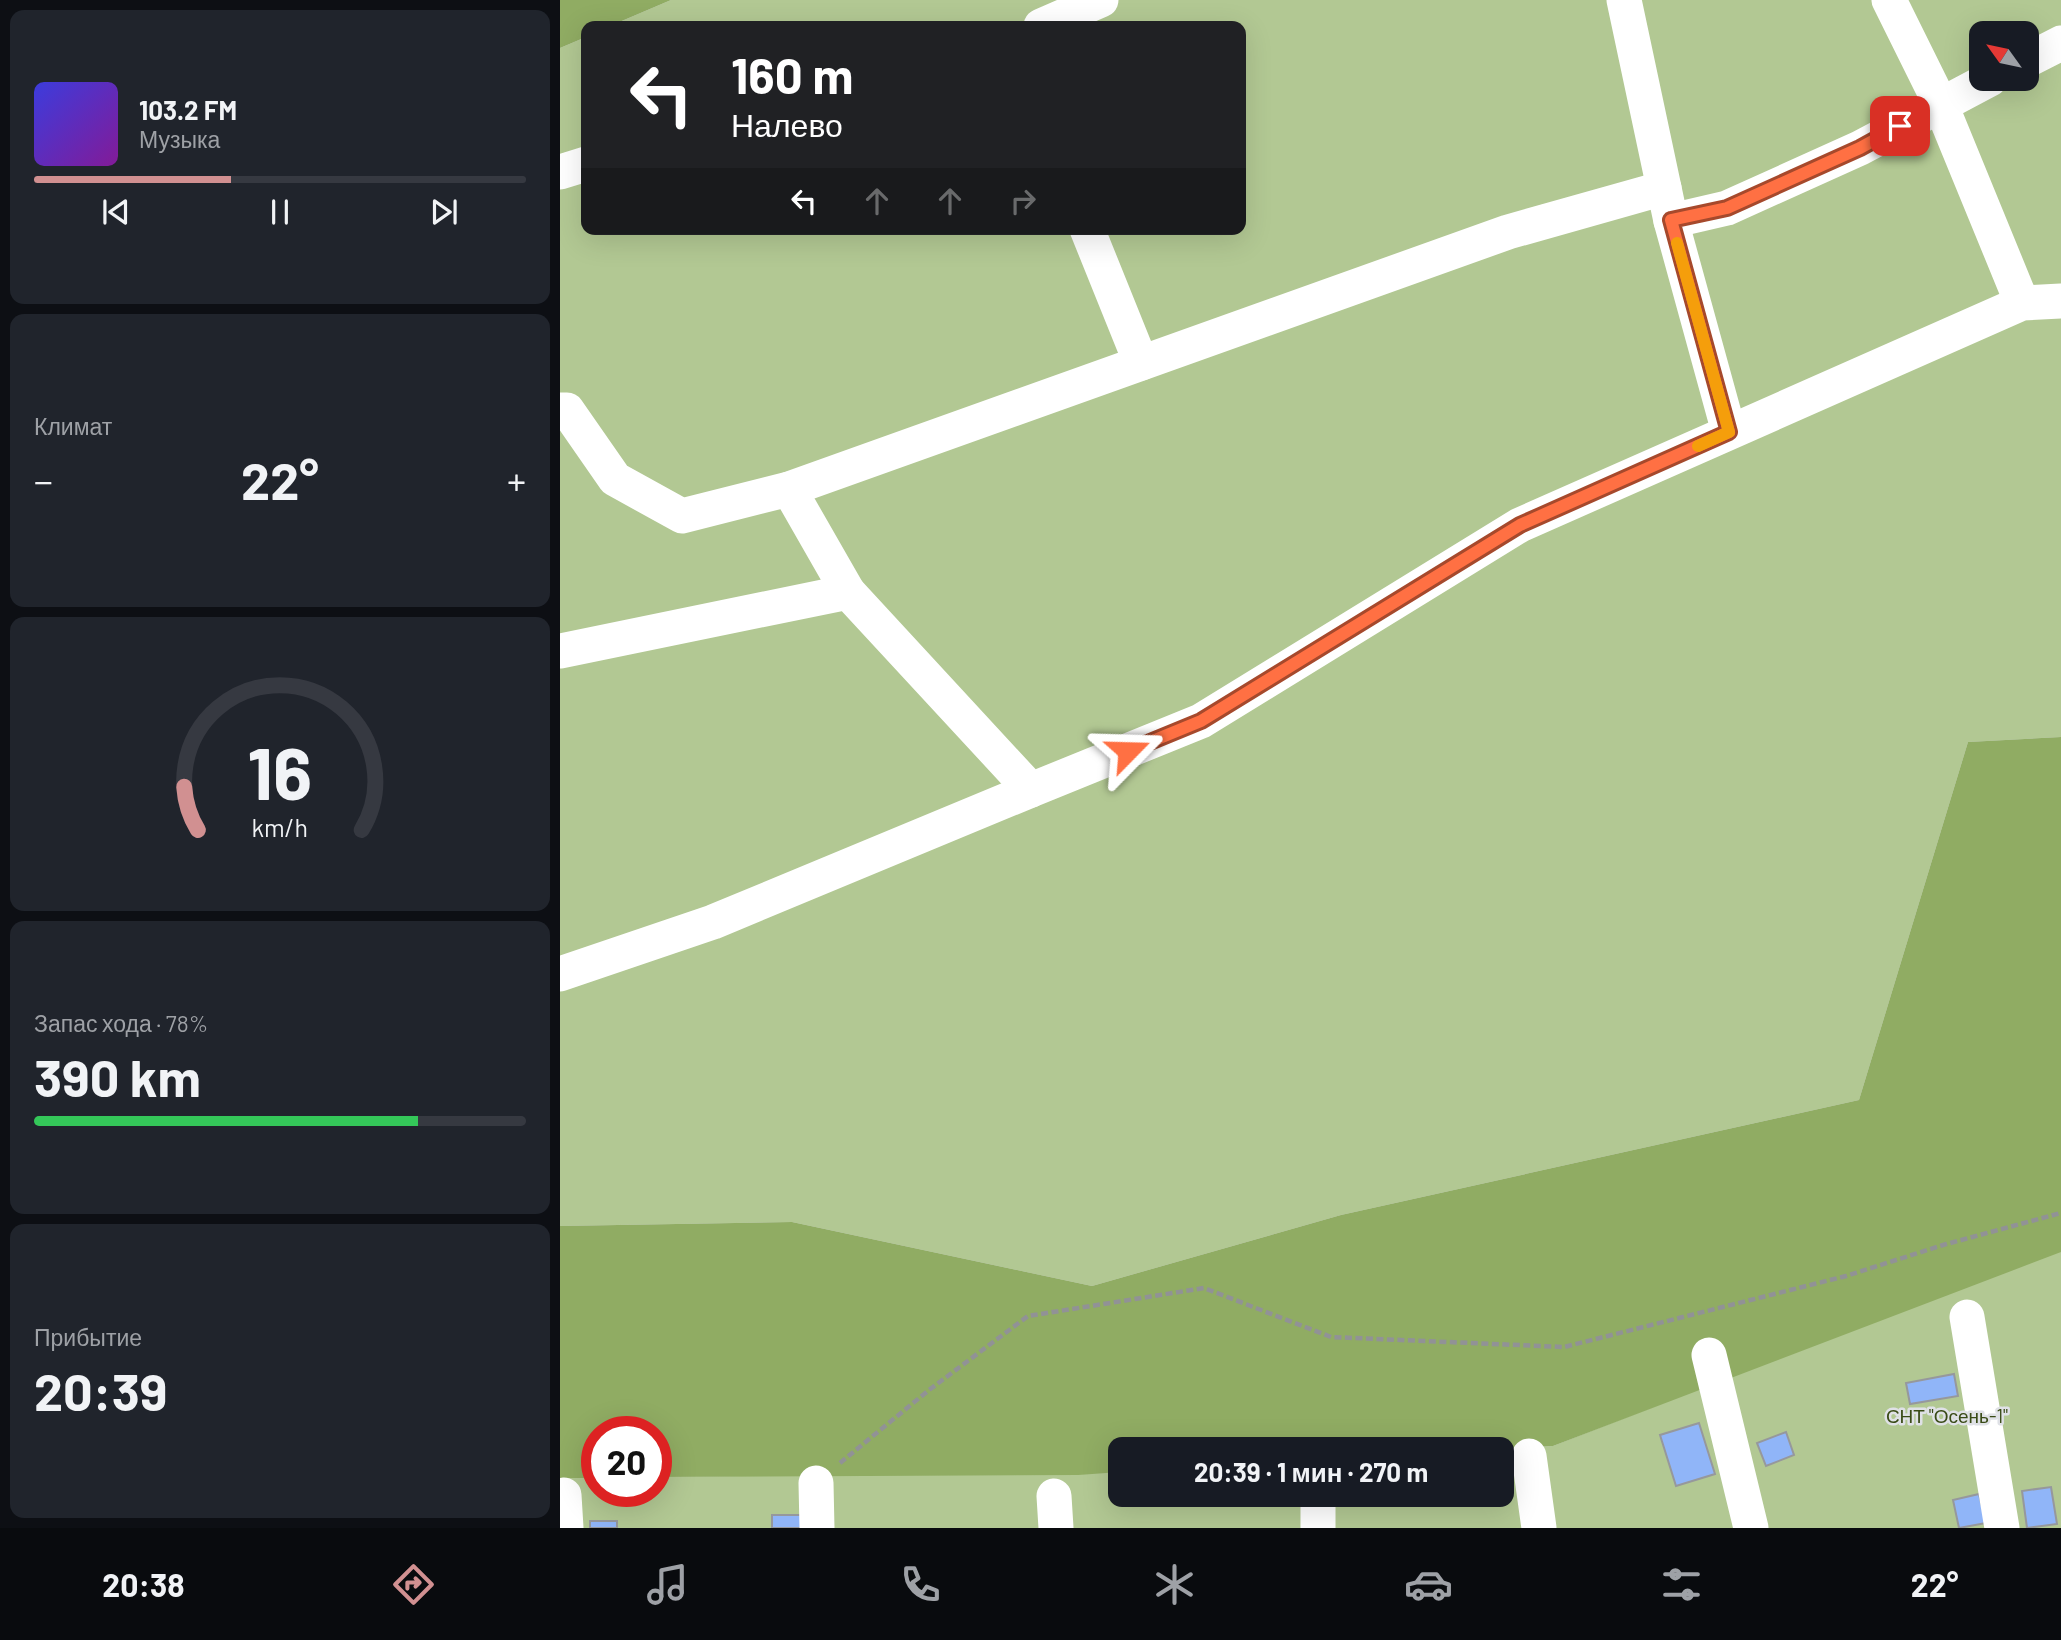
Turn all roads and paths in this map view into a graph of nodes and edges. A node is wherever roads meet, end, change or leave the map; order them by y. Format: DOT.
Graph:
graph roads {
  1 [pos="1101,0"];
  2 [pos="1624,0"];
  3 [pos="1889,0"];
  4 [pos="1053,21"];
  5 [pos="2061,43"];
  6 [pos="2039,54"];
  7 [pos="1969,89"];
  8 [pos="1940,103"];
  9 [pos="581,166"];
  10 [pos="560,172"];
  11 [pos="1667,204"];
  12 [pos="1089,235"];
  13 [pos="2061,301"];
  14 [pos="2022,303"];
  15 [pos="1141,363"];
  16 [pos="560,410"];
  17 [pos="1729,432"];
  18 [pos="789,489"];
  19 [pos="848,592"];
  20 [pos="560,651"];
  21 [pos="1031,790"];
  22 [pos="560,974"];
  23 [pos="2061,1213"];
  24 [pos="1968,1317"];
  25 [pos="1709,1355"];
  26 [pos="1529,1456"];
  27 [pos="816,1483"];
  28 [pos="1318,1507"];
  29 [pos="817,1528"];
  30 [pos="1318,1528"];
  31 [pos="1539,1528"];
  32 [pos="1751,1528"];
  33 [pos="2002,1528"];
  1 -- 4 [label="street"];
  2 -- 11 [label="street"];
  3 -- 8 [label="street"];
  5 -- 6 [label="street"];
  7 -- 8 [label="street"];
  8 -- 11 [label="street"];
  8 -- 14 [label="street"];
  9 -- 10 [label="street"];
  11 -- 15 [label="street"];
  11 -- 17 [label="street"];
  12 -- 15 [label="street"];
  13 -- 14 [label="street"];
  14 -- 17 [label="street"];
  15 -- 18 [label="street"];
  16 -- 18 [label="street"];
  17 -- 21 [label="street"];
  18 -- 19 [label="street"];
  19 -- 20 [label="street"];
  19 -- 21 [label="street"];
  21 -- 22 [label="street"];
  23 -- 27 [label="path"];
  24 -- 33 [label="street"];
  25 -- 32 [label="street"];
  26 -- 31 [label="street"];
  27 -- 29 [label="street"];
  28 -- 30 [label="street"];
}
